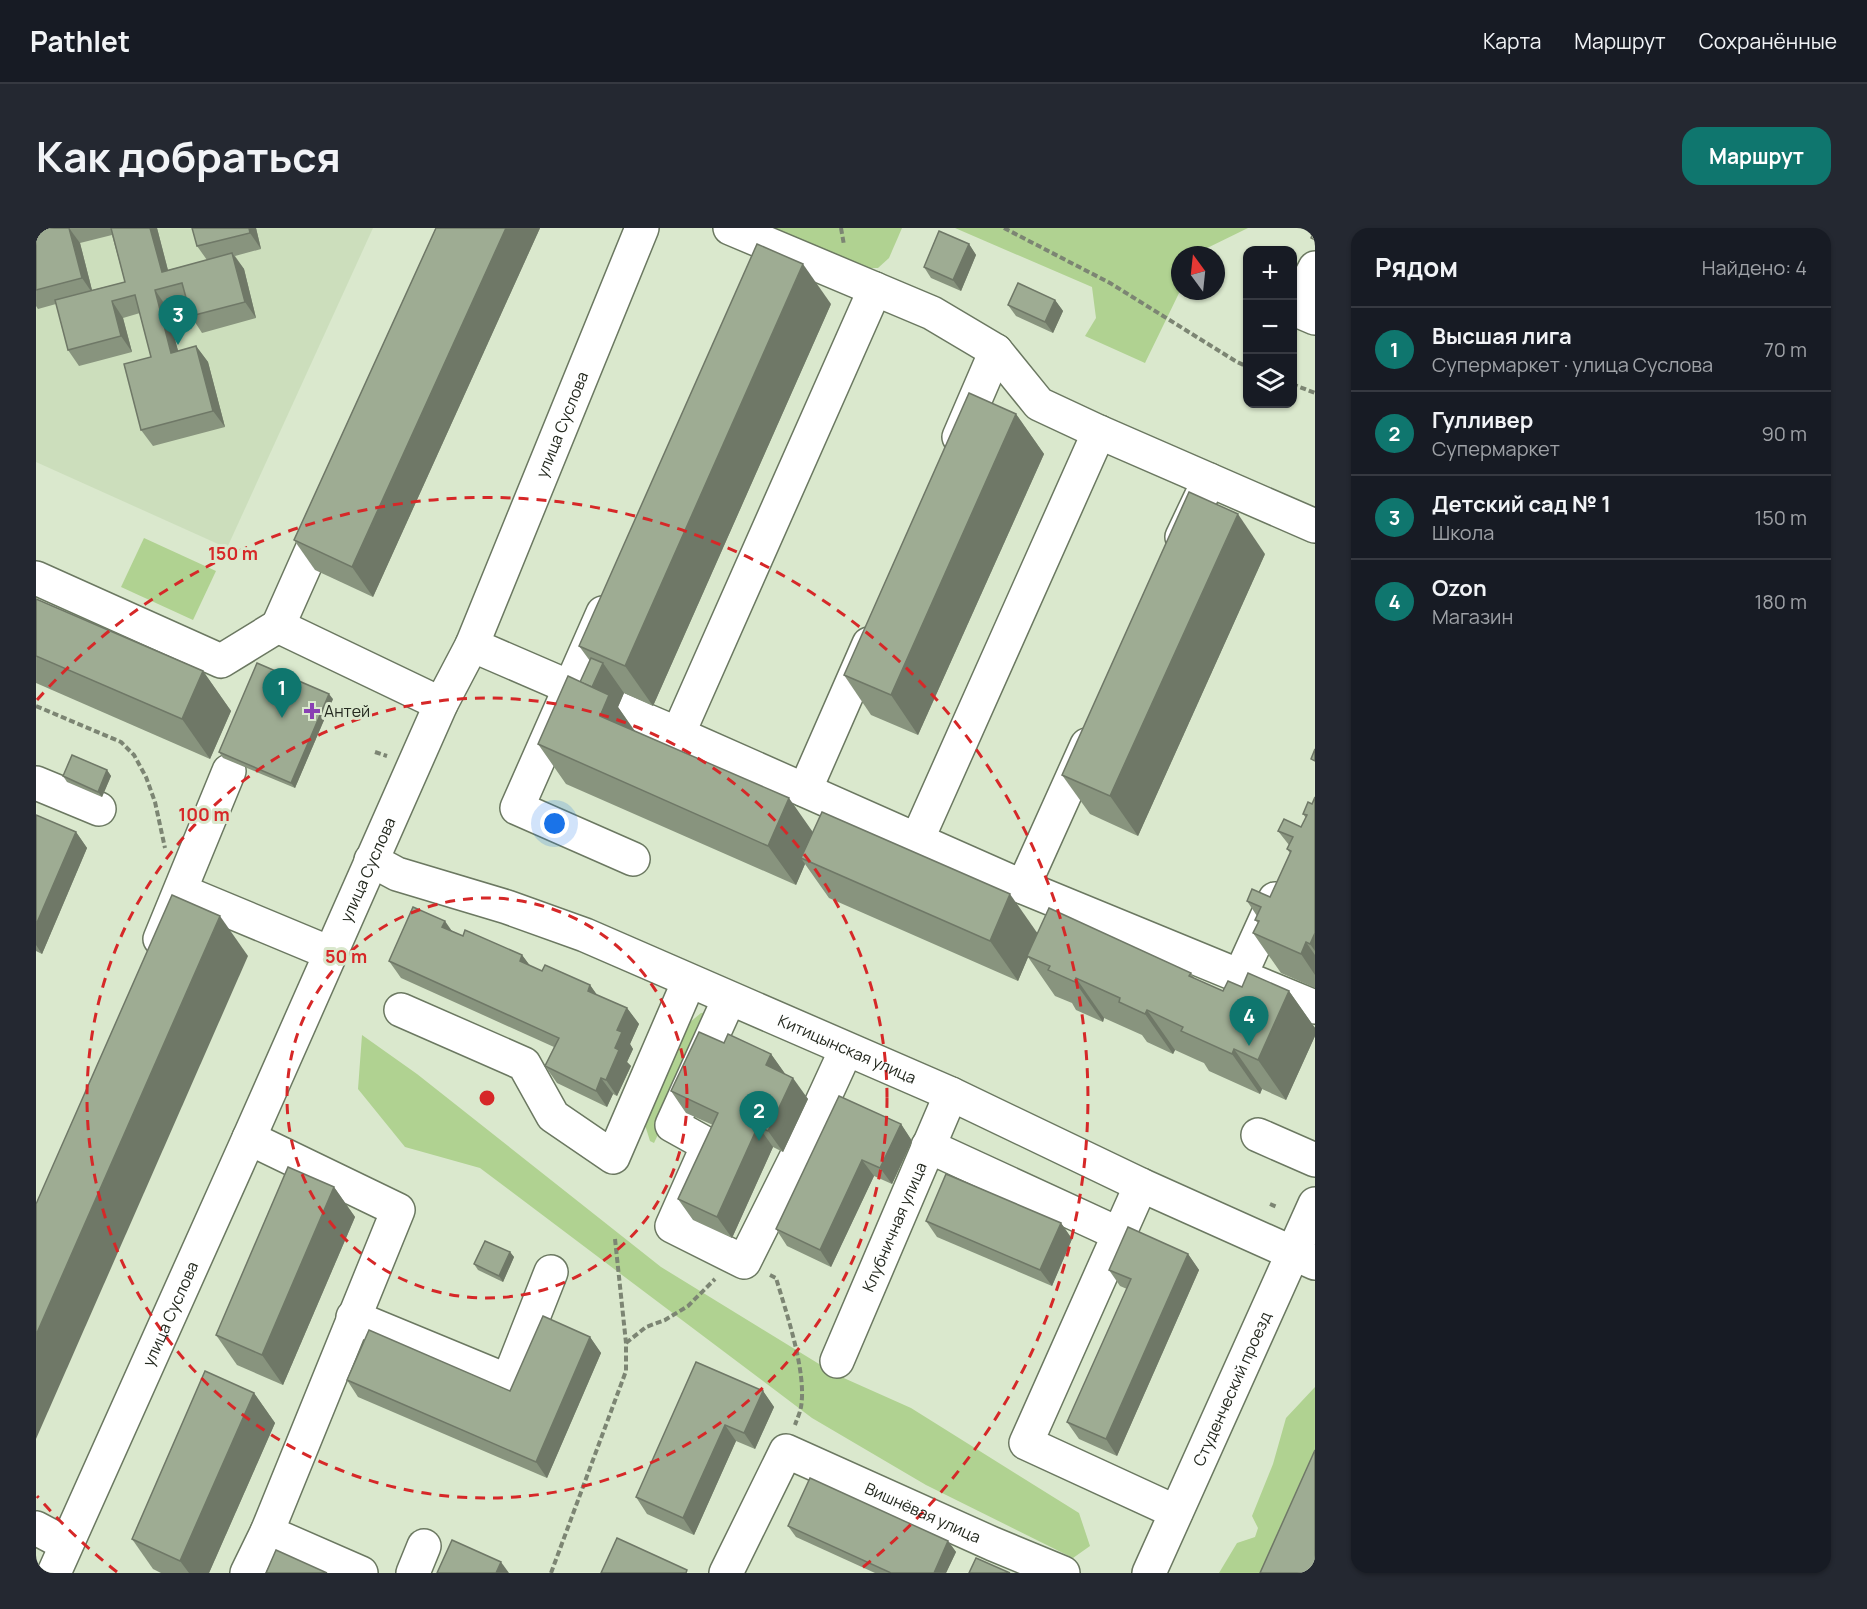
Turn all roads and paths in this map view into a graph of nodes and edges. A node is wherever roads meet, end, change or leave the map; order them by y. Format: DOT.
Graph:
graph roads {
  1 [pos="642,228"];
  2 [pos="730,228"];
  3 [pos="1004,228"];
  4 [pos="1315,268"];
  5 [pos="875,289"];
  6 [pos="1315,318"];
  7 [pos="996,351"];
  8 [pos="1243,364"];
  9 [pos="1297,386"];
  10 [pos="1315,393"];
  11 [pos="1099,432"];
  12 [pos="948,461"];
  13 [pos="1209,480"];
  14 [pos="340,486"];
  15 [pos="1315,526"];
  16 [pos="1170,566"];
  17 [pos="36,578"];
  18 [pos="614,590"];
  19 [pos="881,615"];
  20 [pos="278,626"];
  21 [pos="472,645"];
  22 [pos="570,687"];
  23 [pos="441,704"];
  24 [pos="36,706"];
  25 [pos="1101,715"];
  26 [pos="678,734"];
  27 [pos="375,752"];
  28 [pos="390,758"];
  29 [pos="229,771"];
  30 [pos="36,783"];
  31 [pos="805,790"];
  32 [pos="99,809"];
  33 [pos="917,840"];
  34 [pos="371,860"];
  35 [pos="633,860"];
  36 [pos="1287,872"];
  37 [pos="1023,886"];
  38 [pos="181,891"];
  39 [pos="330,953"];
  40 [pos="148,966"];
  41 [pos="1240,976"];
  42 [pos="689,981"];
  43 [pos="729,999"];
  44 [pos="1315,1007"];
  45 [pos="400,1010"];
  46 [pos="846,1050"];
  47 [pos="951,1094"];
  48 [pos="1258,1135"];
  49 [pos="249,1138"];
  50 [pos="928,1146"];
  51 [pos="1315,1160"];
  52 [pos="1141,1185"];
  53 [pos="1270,1204"];
  54 [pos="1315,1204"];
  55 [pos="1277,1207"];
  56 [pos="1119,1234"];
  57 [pos="615,1239"];
  58 [pos="1304,1258"];
  59 [pos="744,1262"];
  60 [pos="551,1272"];
  61 [pos="353,1317"];
  62 [pos="626,1343"];
  63 [pos="837,1361"];
  64 [pos="786,1451"];
  65 [pos="1176,1512"];
  66 [pos="36,1528"];
  67 [pos="267,1532"];
  68 [pos="993,1544"];
  69 [pos="60,1559"];
  70 [pos="36,1569"];
  71 [pos="45,1573"];
  72 [pos="247,1573"];
  73 [pos="361,1573"];
  74 [pos="551,1573"];
  75 [pos="726,1573"];
  76 [pos="979,1573"];
  77 [pos="1063,1573"];
  78 [pos="1149,1573"];
  1 -- 21 [label="street, улица Суслова"];
  2 -- 5 [label="street"];
  3 -- 8 [label="path"];
  4 -- 6 [label="street"];
  5 -- 7 [label="street"];
  5 -- 26 [label="street"];
  7 -- 11 [label="street"];
  7 -- 12 [label="street"];
  9 -- 10 [label="path"];
  11 -- 13 [label="street"];
  11 -- 33 [label="street"];
  13 -- 15 [label="street"];
  13 -- 16 [label="street"];
  14 -- 20 [label="street"];
  17 -- 20 [label="street"];
  18 -- 22 [label="street"];
  19 -- 31 [label="street"];
  20 -- 23 [label="street"];
  21 -- 22 [label="street"];
  21 -- 23 [label="street, улица Суслова"];
  22 -- 26 [label="street"];
  22 -- 35 [label="street"];
  23 -- 34 [label="street, улица Суслова"];
  24 -- 38 [label="path"];
  25 -- 37 [label="street"];
  26 -- 31 [label="street"];
  27 -- 28 [label="path"];
  29 -- 38 [label="street"];
  30 -- 32 [label="street"];
  31 -- 33 [label="street"];
  33 -- 37 [label="street"];
  34 -- 39 [label="street, улица Суслова"];
  34 -- 42 [label="street, Китицынская улица"];
  36 -- 41 [label="street"];
  37 -- 41 [label="street"];
  38 -- 39 [label="street"];
  38 -- 40 [label="street"];
  39 -- 49 [label="street, улица Суслова"];
  41 -- 44 [label="street"];
  42 -- 43 [label="street, Китицынская улица"];
  42 -- 45 [label="street"];
  43 -- 46 [label="street, Китицынская улица"];
  43 -- 59 [label="street"];
  46 -- 47 [label="street, Китицынская улица"];
  46 -- 59 [label="street"];
  47 -- 50 [label="street, Клубничная улица"];
  47 -- 52 [label="street, Китицынская улица"];
  48 -- 51 [label="street"];
  49 -- 61 [label="street"];
  49 -- 69 [label="street, улица Суслова"];
  50 -- 56 [label="street"];
  50 -- 63 [label="street, Клубничная улица"];
  52 -- 56 [label="street"];
  52 -- 58 [label="street, Китицынская улица"];
  53 -- 55 [label="path"];
  54 -- 58 [label="street, Студенческий проезд"];
  56 -- 65 [label="street"];
  57 -- 62 [label="path"];
  58 -- 65 [label="street, Студенческий проезд"];
  59 -- 62 [label="path"];
  59 -- 64 [label="path"];
  60 -- 61 [label="street"];
  61 -- 67 [label="street"];
  62 -- 74 [label="path"];
  64 -- 68 [label="street, Вишнёвая улица"];
  64 -- 75 [label="street"];
  65 -- 78 [label="street, Студенческий проезд"];
  66 -- 69 [label="street"];
  67 -- 72 [label="street"];
  67 -- 73 [label="street"];
  68 -- 76 [label="street"];
  68 -- 77 [label="street, Вишнёвая улица"];
  70 -- 71 [label="street"];
}
